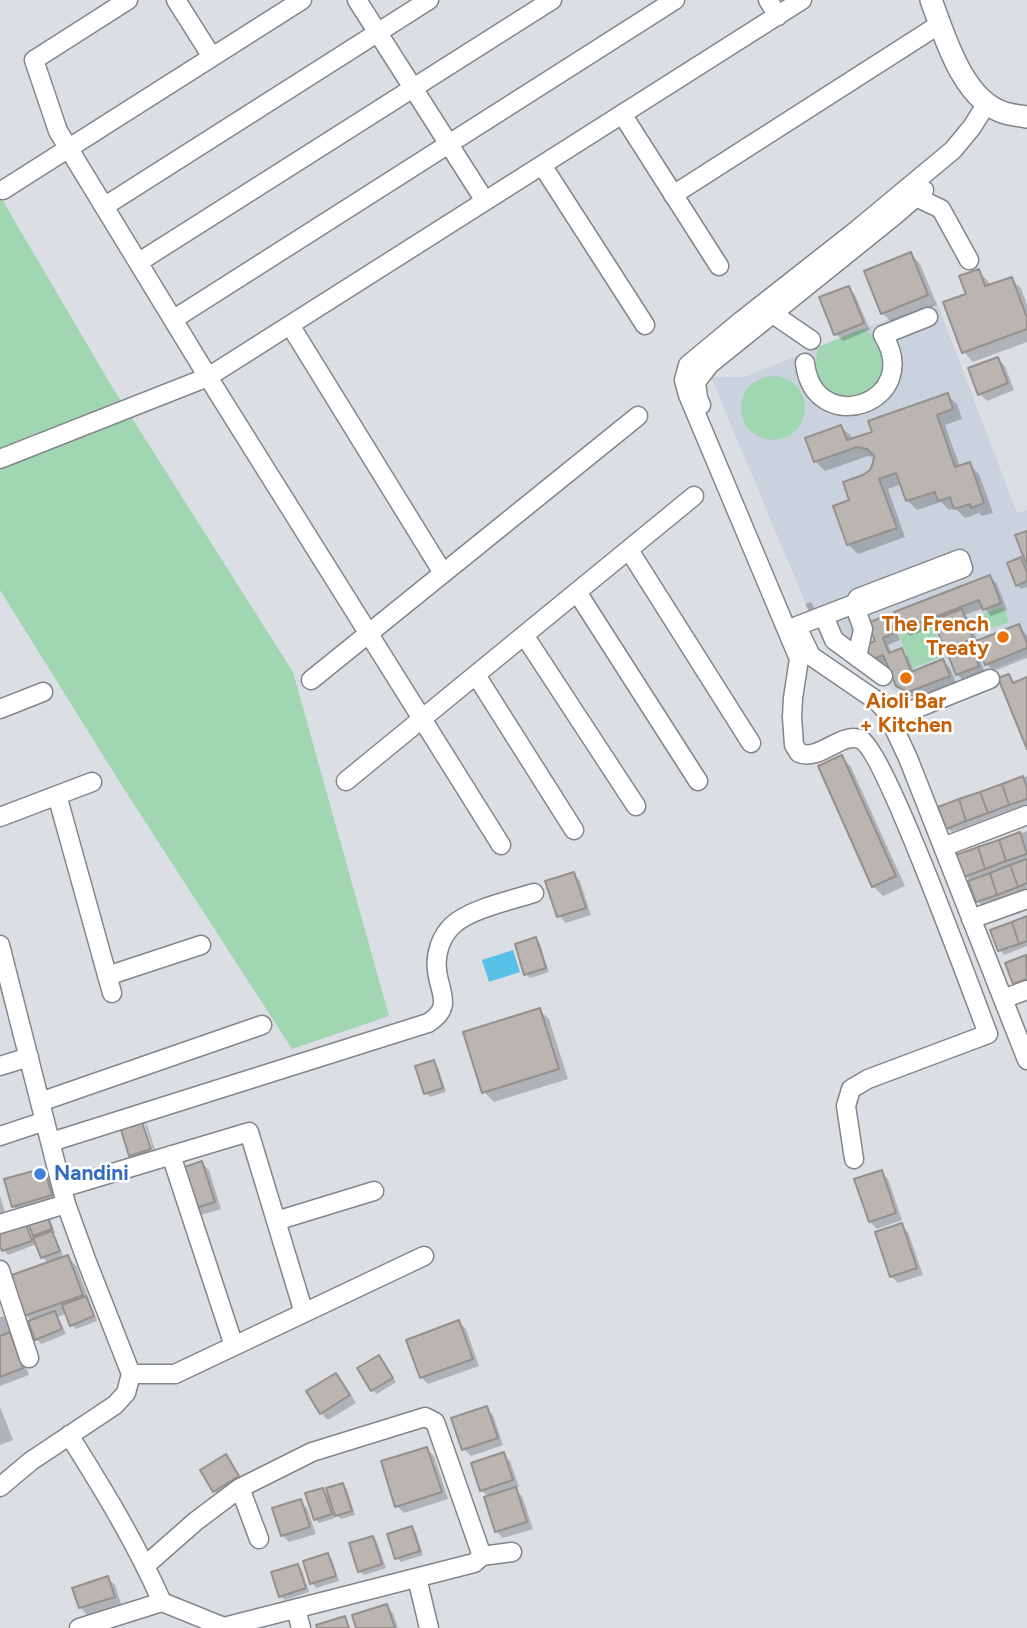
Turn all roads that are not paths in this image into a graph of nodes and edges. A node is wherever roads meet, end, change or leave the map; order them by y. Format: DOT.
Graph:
graph roads {
  1 [pos="128,0"];
  2 [pos="176,0"];
  3 [pos="357,0"];
  4 [pos="429,0"];
  5 [pos="551,0"];
  6 [pos="676,0"];
  7 [pos="768,0"];
  8 [pos="802,0"];
  9 [pos="931,0"];
  10 [pos="293,2"];
  11 [pos="778,16"];
  12 [pos="940,24"];
  13 [pos="378,33"];
  14 [pos="212,57"];
  15 [pos="413,88"];
  16 [pos="991,106"];
  17 [pos="622,114"];
  18 [pos="1027,117"];
  19 [pos="449,144"];
  20 [pos="69,148"];
  21 [pos="542,165"];
  22 [pos="3,190"];
  23 [pos="673,195"];
  24 [pos="916,197"];
  25 [pos="485,201"];
  26 [pos="105,206"];
  27 [pos="969,260"];
  28 [pos="139,262"];
  29 [pos="719,266"];
  30 [pos="772,314"];
  31 [pos="928,317"];
  32 [pos="174,319"];
  33 [pos="290,325"];
  34 [pos="645,325"];
  35 [pos="811,340"];
  36 [pos="805,363"];
  37 [pos="208,377"];
  38 [pos="638,416"];
  39 [pos="0,459"];
  40 [pos="694,496"];
  41 [pos="629,550"];
  42 [pos="443,573"];
  43 [pos="577,592"];
  44 [pos="854,604"];
  45 [pos="824,616"];
  46 [pos="797,626"];
  47 [pos="369,633"];
  48 [pos="524,635"];
  49 [pos="857,657"];
  50 [pos="476,675"];
  51 [pos="883,676"];
  52 [pos="311,680"];
  53 [pos="990,680"];
  54 [pos="43,692"];
  55 [pos="0,709"];
  56 [pos="422,719"];
  57 [pos="890,719"];
  58 [pos="751,743"];
  59 [pos="346,781"];
  60 [pos="698,781"];
  61 [pos="92,782"];
  62 [pos="57,795"];
  63 [pos="636,806"];
  64 [pos="1027,815"];
  65 [pos="0,817"];
  66 [pos="574,830"];
  67 [pos="501,845"];
  68 [pos="943,847"];
  69 [pos="534,893"];
  70 [pos="1027,899"];
  71 [pos="971,919"];
  72 [pos="0,945"];
  73 [pos="201,945"];
  74 [pos="1027,990"];
  75 [pos="6,995"];
  76 [pos="1003,999"];
  77 [pos="1020,1021"];
  78 [pos="262,1025"];
  79 [pos="1025,1051"];
  80 [pos="29,1057"];
  81 [pos="0,1066"];
  82 [pos="40,1102"];
  83 [pos="45,1121"];
  84 [pos="0,1136"];
  85 [pos="51,1142"];
  86 [pos="171,1155"];
  87 [pos="854,1159"];
  88 [pos="374,1191"];
  89 [pos="64,1196"];
  90 [pos="276,1221"];
  91 [pos="0,1224"];
  92 [pos="424,1256"];
  93 [pos="0,1270"];
  94 [pos="304,1313"];
  95 [pos="234,1346"];
  96 [pos="29,1358"];
  97 [pos="131,1374"];
  98 [pos="69,1435"];
  99 [pos="3,1479"];
  100 [pos="240,1488"];
  101 [pos="259,1538"];
  102 [pos="512,1552"];
  103 [pos="482,1556"];
  104 [pos="146,1564"];
  105 [pos="416,1578"];
  106 [pos="162,1602"];
  107 [pos="296,1609"];
  108 [pos="79,1628"];
  109 [pos="224,1628"];
  110 [pos="301,1628"];
  111 [pos="429,1628"];
  1 -- 20 [label="street"];
  2 -- 14 [label="street"];
  3 -- 13 [label="street"];
  4 -- 13 [label="street"];
  5 -- 15 [label="street"];
  6 -- 19 [label="street"];
  7 -- 11 [label="street"];
  8 -- 11 [label="street"];
  9 -- 12 [label="main road"];
  10 -- 14 [label="street"];
  11 -- 17 [label="street"];
  12 -- 16 [label="main road"];
  12 -- 23 [label="street"];
  13 -- 15 [label="street"];
  13 -- 26 [label="street"];
  14 -- 20 [label="street"];
  15 -- 19 [label="street"];
  15 -- 28 [label="street"];
  16 -- 18 [label="main road"];
  16 -- 24 [label="street"];
  16 -- 87 [label="street"];
  17 -- 21 [label="street"];
  17 -- 23 [label="street"];
  19 -- 25 [label="street"];
  19 -- 32 [label="street"];
  20 -- 22 [label="street"];
  20 -- 26 [label="street"];
  21 -- 25 [label="street"];
  21 -- 34 [label="street"];
  23 -- 29 [label="street"];
  24 -- 27 [label="street"];
  24 -- 30 [label="street"];
  25 -- 33 [label="street"];
  26 -- 28 [label="street"];
  28 -- 32 [label="street"];
  30 -- 35 [label="street"];
  30 -- 46 [label="street"];
  31 -- 36 [label="street"];
  32 -- 37 [label="street"];
  33 -- 37 [label="street"];
  33 -- 42 [label="street"];
  37 -- 39 [label="street"];
  37 -- 47 [label="street"];
  38 -- 42 [label="street"];
  40 -- 41 [label="street"];
  41 -- 43 [label="street"];
  41 -- 58 [label="street"];
  42 -- 47 [label="street"];
  43 -- 48 [label="street"];
  43 -- 60 [label="street"];
  44 -- 44 [label="street"];
  44 -- 45 [label="street"];
  44 -- 49 [label="street"];
  45 -- 46 [label="street"];
  45 -- 49 [label="street"];
  46 -- 57 [label="street"];
  47 -- 52 [label="street"];
  47 -- 56 [label="street"];
  48 -- 50 [label="street"];
  48 -- 63 [label="street"];
  49 -- 51 [label="street"];
  50 -- 56 [label="street"];
  50 -- 66 [label="street"];
  53 -- 57 [label="street"];
  54 -- 55 [label="street"];
  56 -- 59 [label="street"];
  56 -- 67 [label="street"];
  57 -- 68 [label="street"];
  61 -- 62 [label="street"];
  62 -- 65 [label="street"];
  62 -- 73 [label="street"];
  64 -- 68 [label="street"];
  68 -- 71 [label="street"];
  69 -- 85 [label="street"];
  70 -- 71 [label="street"];
  71 -- 76 [label="street"];
  72 -- 75 [label="street"];
  74 -- 76 [label="street"];
  75 -- 80 [label="street"];
  76 -- 77 [label="street"];
  77 -- 79 [label="street"];
  78 -- 82 [label="street"];
  80 -- 81 [label="street"];
  80 -- 82 [label="street"];
  82 -- 83 [label="street"];
  83 -- 84 [label="street"];
  83 -- 85 [label="street"];
  85 -- 89 [label="street"];
  86 -- 89 [label="street"];
  86 -- 90 [label="street"];
  86 -- 95 [label="street"];
  88 -- 90 [label="street"];
  89 -- 91 [label="street"];
  89 -- 97 [label="street"];
  90 -- 94 [label="street"];
  92 -- 94 [label="street"];
  93 -- 96 [label="street"];
  94 -- 95 [label="street"];
  95 -- 97 [label="street"];
  97 -- 98 [label="street"];
  98 -- 99 [label="street"];
  98 -- 104 [label="street"];
  100 -- 101 [label="street"];
  100 -- 103 [label="street"];
  100 -- 104 [label="street"];
  102 -- 103 [label="street"];
  103 -- 105 [label="street"];
  104 -- 106 [label="street"];
  105 -- 107 [label="street"];
  105 -- 111 [label="street"];
  106 -- 108 [label="street"];
  106 -- 109 [label="street"];
  107 -- 109 [label="street"];
  107 -- 110 [label="street"];
}
